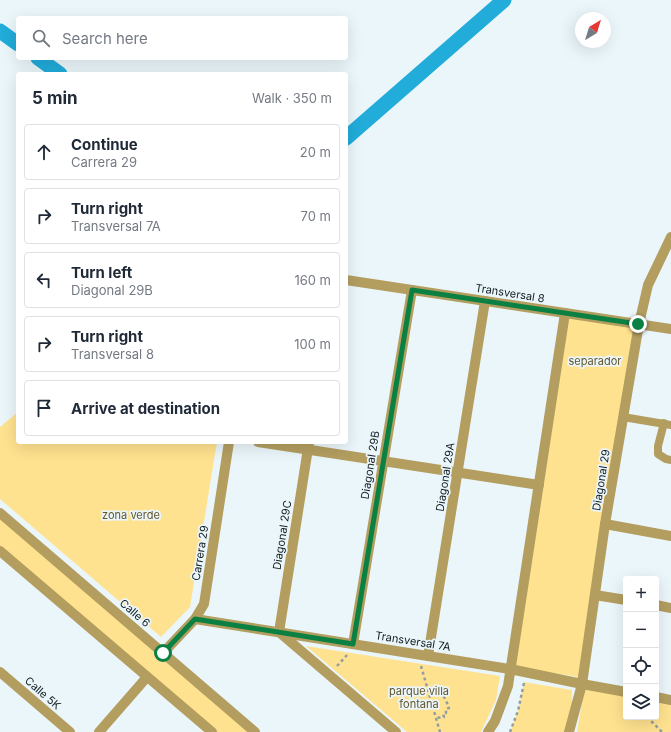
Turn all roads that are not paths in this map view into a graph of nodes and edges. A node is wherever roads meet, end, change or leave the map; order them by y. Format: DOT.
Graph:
graph roads {
  1 [pos="671,237"];
  2 [pos="348,280"];
  3 [pos="412,290"];
  4 [pos="485,301"];
  5 [pos="565,313"];
  6 [pos="638,324"];
  7 [pos="671,329"];
  8 [pos="623,417"];
  9 [pos="667,424"];
  10 [pos="229,444"];
  11 [pos="283,444"];
  12 [pos="308,446"];
  13 [pos="671,460"];
  14 [pos="383,461"];
  15 [pos="458,472"];
  16 [pos="539,485"];
  17 [pos="0,513"];
  18 [pos="606,524"];
  19 [pos="671,536"];
  20 [pos="0,550"];
  21 [pos="595,595"];
  22 [pos="623,600"];
  23 [pos="659,606"];
  24 [pos="671,608"];
  25 [pos="195,619"];
  26 [pos="279,632"];
  27 [pos="351,648"];
  28 [pos="163,653"];
  29 [pos="428,660"];
  30 [pos="510,669"];
  31 [pos="0,672"];
  32 [pos="147,677"];
  33 [pos="582,684"];
  34 [pos="623,691"];
  35 [pos="659,698"];
  36 [pos="671,700"];
  37 [pos="70,732"];
  38 [pos="99,732"];
  39 [pos="212,732"];
  40 [pos="255,732"];
  41 [pos="396,732"];
  42 [pos="488,732"];
  43 [pos="569,732"];
  1 -- 6 [label="street, Diagonal 29"];
  2 -- 3 [label="street, Transversal 8"];
  3 -- 4 [label="street, Transversal 8"];
  3 -- 14 [label="street, Diagonal 29B"];
  4 -- 5 [label="street, Transversal 8"];
  4 -- 15 [label="street, Diagonal 29A"];
  5 -- 6 [label="street, Transversal 8"];
  5 -- 16 [label="street"];
  6 -- 7 [label="street, Transversal 8"];
  6 -- 8 [label="street, Diagonal 29"];
  8 -- 9 [label="lane"];
  8 -- 18 [label="street, Diagonal 29"];
  9 -- 13 [label="lane"];
  10 -- 25 [label="street, Carrera 29"];
  11 -- 12 [label="street"];
  12 -- 14 [label="street"];
  12 -- 26 [label="street, Diagonal 29C"];
  14 -- 15 [label="street"];
  14 -- 27 [label="street, Diagonal 29B"];
  15 -- 16 [label="street"];
  15 -- 29 [label="street, Diagonal 29A"];
  16 -- 30 [label="street"];
  17 -- 28 [label="street, Calle 6"];
  18 -- 19 [label="street"];
  18 -- 21 [label="street, Diagonal 29"];
  20 -- 32 [label="street"];
  21 -- 22 [label="street"];
  21 -- 33 [label="street, Diagonal 29"];
  23 -- 24 [label="street"];
  25 -- 26 [label="street, Transversal 7A"];
  25 -- 28 [label="street, Carrera 29"];
  26 -- 27 [label="street, Transversal 7A"];
  26 -- 41 [label="street"];
  27 -- 29 [label="street, Transversal 7A"];
  28 -- 40 [label="street, Calle 6"];
  29 -- 30 [label="street, Transversal 7A"];
  30 -- 33 [label="street, Transversal 7A"];
  30 -- 42 [label="street"];
  31 -- 37 [label="street, Calle 5K"];
  32 -- 38 [label="street"];
  32 -- 39 [label="street"];
  33 -- 34 [label="street, Transversal 7A"];
  33 -- 43 [label="street, Diagonal 29"];
  35 -- 36 [label="street"];
}
